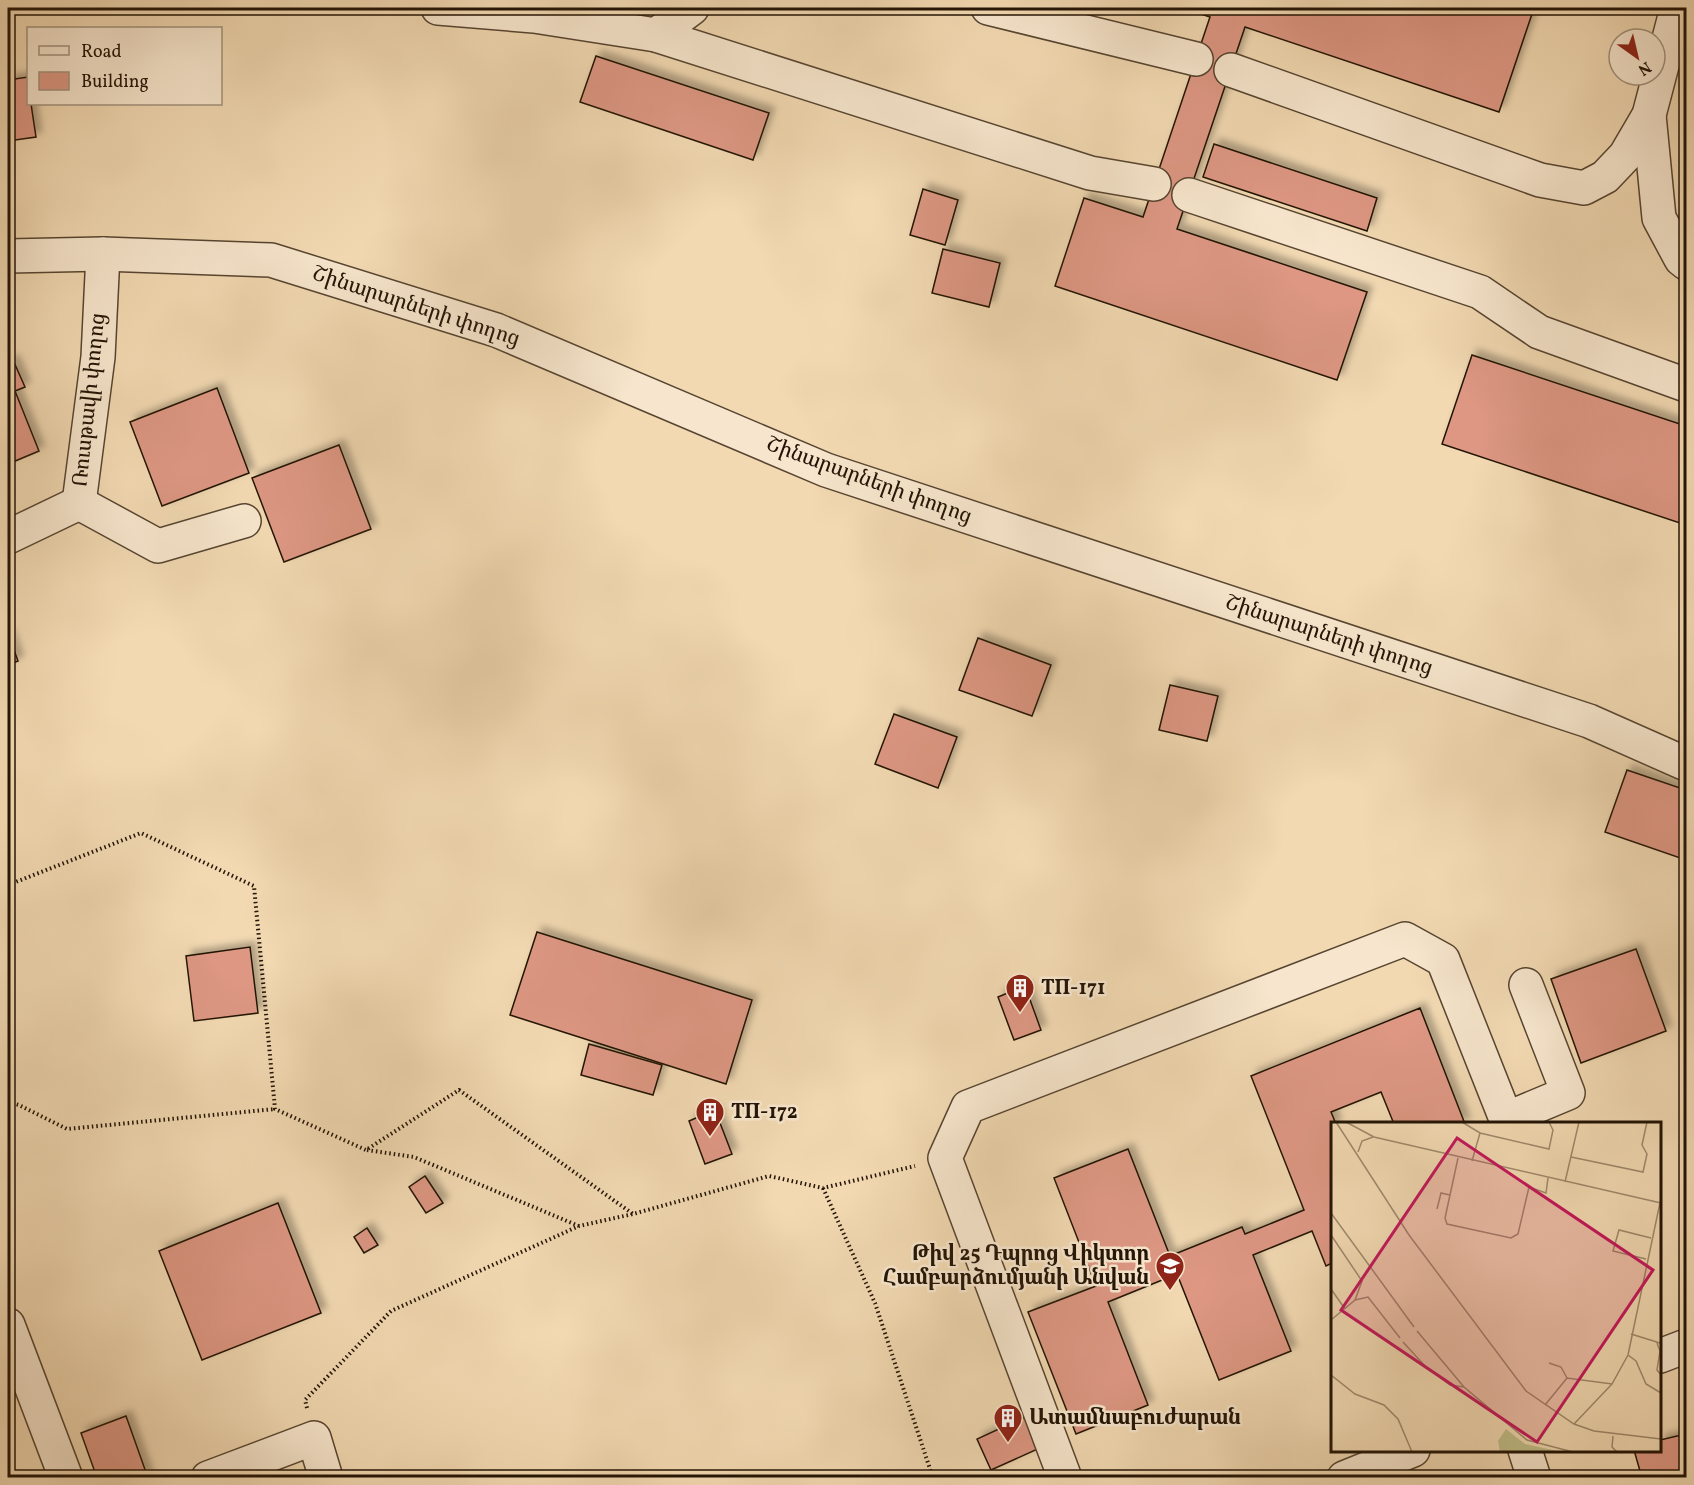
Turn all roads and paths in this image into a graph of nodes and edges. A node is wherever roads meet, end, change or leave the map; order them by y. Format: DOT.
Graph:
graph roads {
  1 [pos="438,8"];
  2 [pos="692,8"];
  3 [pos="988,8"];
  4 [pos="1678,22"];
  5 [pos="656,34"];
  6 [pos="1196,59"];
  7 [pos="1231,70"];
  8 [pos="1649,115"];
  9 [pos="1154,183"];
  10 [pos="1189,195"];
  11 [pos="103,254"];
  12 [pos="8,255"];
  13 [pos="1686,263"];
  14 [pos="1686,385"];
  15 [pos="79,503"];
  16 [pos="244,521"];
  17 [pos="8,537"];
  18 [pos="1686,764"];
  19 [pos="8,885"];
  20 [pos="1526,985"];
  21 [pos="8,1102"];
  22 [pos="275,1109"];
  23 [pos="1507,1121"];
  24 [pos="366,1150"];
  25 [pos="945,1158"];
  26 [pos="823,1188"];
  27 [pos="633,1214"];
  28 [pos="579,1226"];
  29 [pos="8,1325"];
  30 [pos="1686,1346"];
  31 [pos="1661,1355"];
  32 [pos="314,1438"];
  33 [pos="1408,1452"];
  34 [pos="1526,1452"];
  35 [pos="66,1478"];
  36 [pos="208,1478"];
  37 [pos="326,1478"];
  38 [pos="933,1478"];
  39 [pos="1065,1478"];
  40 [pos="1344,1478"];
  41 [pos="1534,1478"];
  1 -- 5 [label="street"];
  2 -- 5 [label="street"];
  3 -- 6 [label="street"];
  4 -- 8 [label="street"];
  5 -- 9 [label="street"];
  7 -- 8 [label="street"];
  8 -- 13 [label="street"];
  10 -- 14 [label="street"];
  11 -- 12 [label="street, Շինարարների փողոց"];
  11 -- 15 [label="street, Ռուսթավի փողոց"];
  11 -- 18 [label="street, Շինարարների փողոց"];
  15 -- 16 [label="street"];
  15 -- 17 [label="street, Ռուսթավի փողոց"];
  19 -- 22 [label="path"];
  20 -- 23 [label="street"];
  21 -- 22 [label="path"];
  22 -- 24 [label="path"];
  23 -- 25 [label="street"];
  24 -- 27 [label="path"];
  24 -- 28 [label="path"];
  25 -- 26 [label="path"];
  25 -- 39 [label="street"];
  26 -- 27 [label="path"];
  26 -- 38 [label="path"];
  27 -- 28 [label="path"];
  28 -- 32 [label="path"];
  29 -- 35 [label="street"];
  30 -- 31 [label="street"];
  32 -- 36 [label="street"];
  32 -- 37 [label="street"];
  33 -- 40 [label="street"];
  34 -- 41 [label="street"];
}
